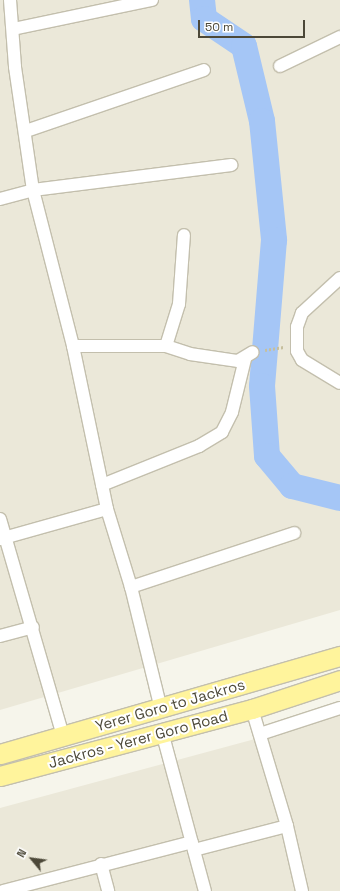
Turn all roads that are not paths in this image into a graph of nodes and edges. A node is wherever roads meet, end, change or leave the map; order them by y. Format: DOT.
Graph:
graph roads {
  1 [pos="10,0"];
  2 [pos="152,0"];
  3 [pos="93,5"];
  4 [pos="13,30"];
  5 [pos="340,37"];
  6 [pos="280,66"];
  7 [pos="204,70"];
  8 [pos="26,131"];
  9 [pos="230,165"];
  10 [pos="33,190"];
  11 [pos="0,198"];
  12 [pos="184,235"];
  13 [pos="340,278"];
  14 [pos="72,346"];
  15 [pos="166,346"];
  16 [pos="340,383"];
  17 [pos="102,485"];
  18 [pos="107,509"];
  19 [pos="0,519"];
  20 [pos="294,532"];
  21 [pos="2,538"];
  22 [pos="131,587"];
  23 [pos="33,627"];
  24 [pos="0,636"];
  25 [pos="340,656"];
  26 [pos="340,680"];
  27 [pos="340,708"];
  28 [pos="161,709"];
  29 [pos="252,709"];
  30 [pos="162,732"];
  31 [pos="260,734"];
  32 [pos="63,736"];
  33 [pos="0,754"];
  34 [pos="0,776"];
  35 [pos="287,826"];
  36 [pos="193,846"];
  37 [pos="101,864"];
  38 [pos="3,891"];
  39 [pos="108,891"];
  40 [pos="205,891"];
  41 [pos="302,891"];
  1 -- 4 [label="street"];
  2 -- 3 [label="street"];
  3 -- 4 [label="street"];
  4 -- 8 [label="street"];
  5 -- 6 [label="street"];
  7 -- 8 [label="street"];
  8 -- 10 [label="street"];
  9 -- 10 [label="street"];
  10 -- 11 [label="street"];
  10 -- 14 [label="street"];
  12 -- 15 [label="street"];
  13 -- 16 [label="street"];
  14 -- 15 [label="street"];
  14 -- 17 [label="street"];
  15 -- 17 [label="street"];
  17 -- 18 [label="street"];
  18 -- 21 [label="street"];
  18 -- 22 [label="street"];
  19 -- 21 [label="street"];
  20 -- 22 [label="street"];
  21 -- 23 [label="street"];
  22 -- 28 [label="street"];
  23 -- 24 [label="street"];
  23 -- 32 [label="street"];
  25 -- 28 [label="main road, Yerer Goro to Jackros"];
  26 -- 29 [label="main road, Jackros - Yerer Goro Road"];
  27 -- 31 [label="street"];
  28 -- 32 [label="main road, Yerer Goro to Jackros"];
  29 -- 30 [label="main road, Jackros - Yerer Goro Road"];
  29 -- 31 [label="street"];
  30 -- 34 [label="main road, Jackros - Yerer Goro Road"];
  30 -- 36 [label="street"];
  31 -- 35 [label="street"];
  32 -- 33 [label="main road, Yerer Goro to Jackros"];
  35 -- 36 [label="street"];
  35 -- 41 [label="street"];
  36 -- 37 [label="street"];
  36 -- 40 [label="street"];
  37 -- 38 [label="street"];
  37 -- 39 [label="street"];
}
